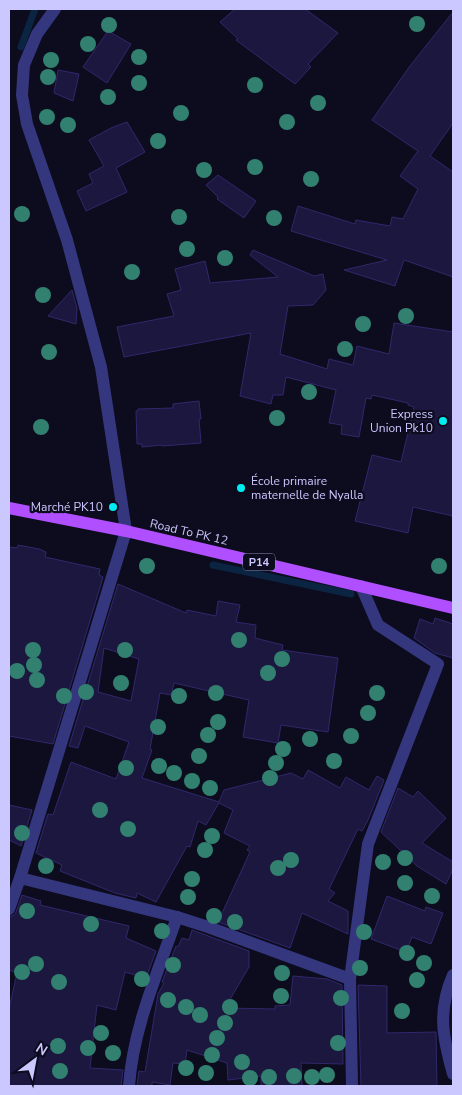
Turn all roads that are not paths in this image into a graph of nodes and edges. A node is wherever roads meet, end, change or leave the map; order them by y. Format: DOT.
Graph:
graph roads {
  1 [pos="55,9"];
  2 [pos="9,508"];
  3 [pos="126,531"];
  4 [pos="361,586"];
  5 [pos="453,608"];
  6 [pos="20,878"];
  7 [pos="9,909"];
  8 [pos="177,917"];
  9 [pos="453,975"];
  10 [pos="350,980"];
  11 [pos="453,1074"];
  12 [pos="130,1086"];
  13 [pos="352,1086"];
  1 -- 3 [label="street"];
  2 -- 3 [label="main road, Road To PK 12 / P14"];
  3 -- 4 [label="main road, Road To PK 12 / P14"];
  3 -- 6 [label="street"];
  4 -- 5 [label="main road, Road To PK 12 / P14"];
  4 -- 10 [label="street"];
  6 -- 7 [label="street"];
  6 -- 8 [label="street"];
  8 -- 10 [label="street"];
  8 -- 12 [label="street"];
  9 -- 11 [label="street"];
  10 -- 13 [label="street"];
}
